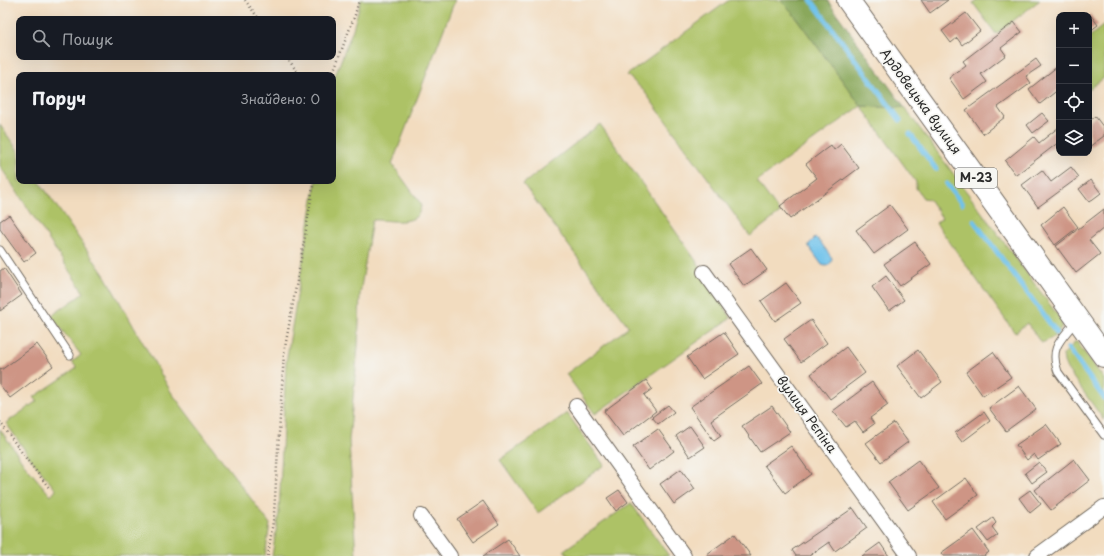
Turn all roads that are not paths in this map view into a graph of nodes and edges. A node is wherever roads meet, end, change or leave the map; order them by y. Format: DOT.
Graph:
graph roads {
  1 [pos="848,0"];
  2 [pos="0,250"];
  3 [pos="704,272"];
  4 [pos="1077,319"];
  5 [pos="70,355"];
  6 [pos="1104,356"];
  7 [pos="576,406"];
  8 [pos="1104,435"];
  9 [pos="1104,507"];
  10 [pos="421,516"];
  11 [pos="450,556"];
  12 [pos="684,556"];
  13 [pos="909,556"];
  14 [pos="1037,556"];
  1 -- 4 [label="highway, Ардовецька вулиця / М-23"];
  2 -- 5 [label="lane"];
  3 -- 13 [label="street, вулиця Рєпіна"];
  4 -- 6 [label="highway, Ардовецька вулиця / М-23"];
  4 -- 8 [label="lane"];
  7 -- 12 [label="street"];
  9 -- 14 [label="street"];
  10 -- 11 [label="street"];
}
